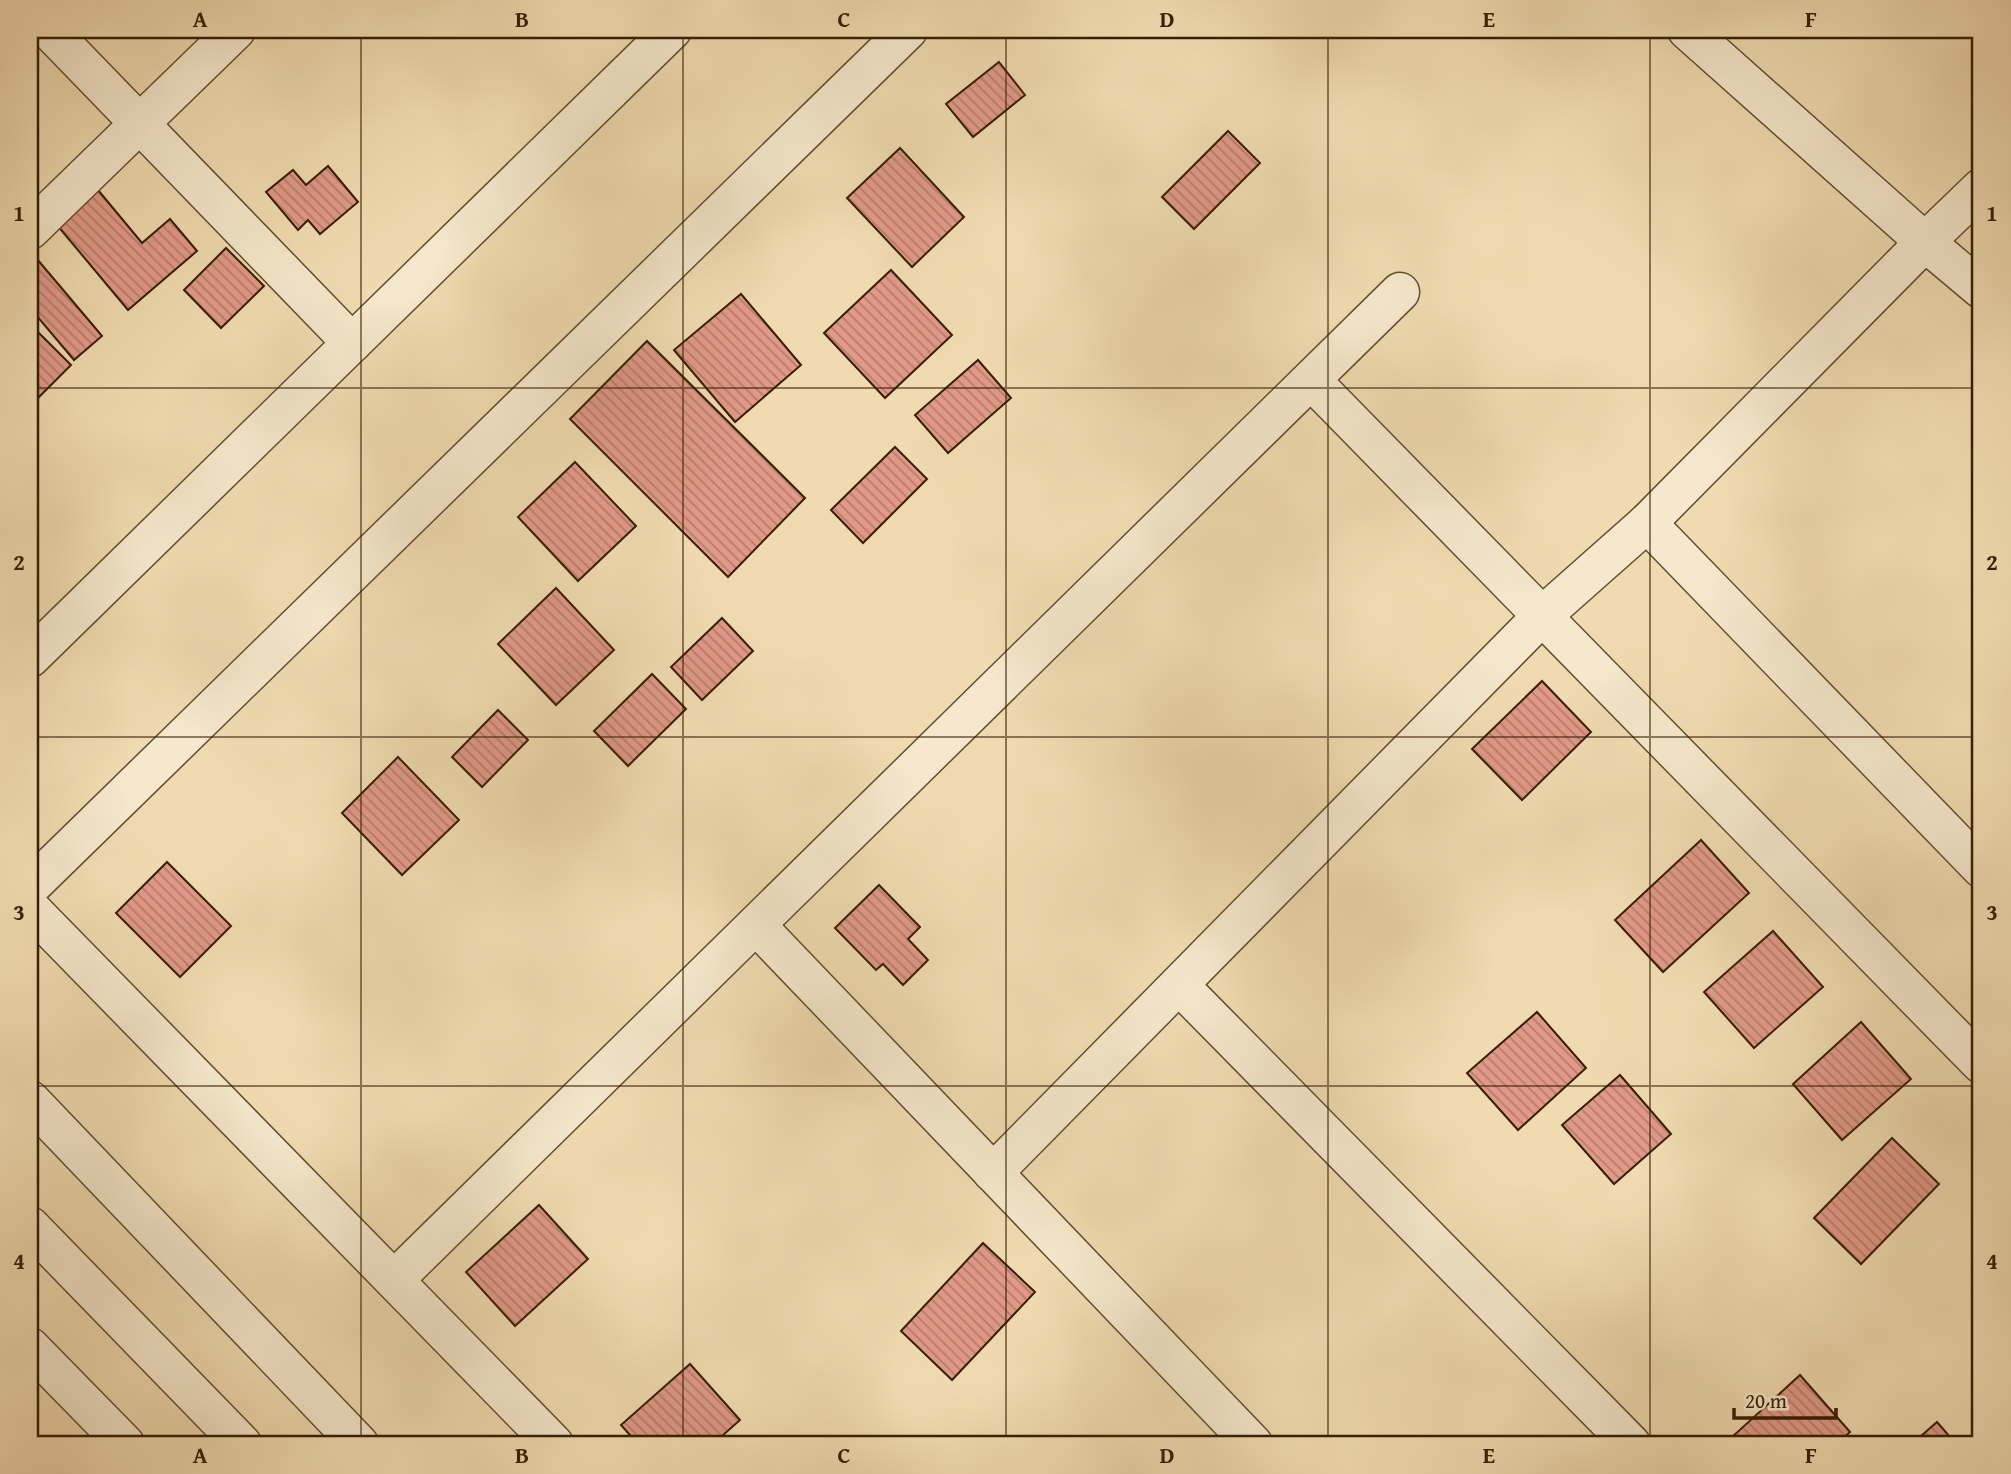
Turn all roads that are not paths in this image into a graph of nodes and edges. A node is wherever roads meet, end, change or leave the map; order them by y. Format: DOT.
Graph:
graph roads {
  1 [pos="49,30"];
  2 [pos="236,30"];
  3 [pos="672,30"];
  4 [pos="908,30"];
  5 [pos="1687,30"];
  6 [pos="139,123"];
  7 [pos="1981,188"];
  8 [pos="30,230"];
  9 [pos="1924,242"];
  10 [pos="1981,289"];
  11 [pos="1400,292"];
  12 [pos="352,343"];
  13 [pos="1311,380"];
  14 [pos="1647,523"];
  15 [pos="1542,616"];
  16 [pos="30,658"];
  17 [pos="1981,867"];
  18 [pos="30,887"];
  19 [pos="30,908"];
  20 [pos="756,925"];
  21 [pos="1179,985"];
  22 [pos="1981,1064"];
  23 [pos="30,1100"];
  24 [pos="993,1173"];
  25 [pos="30,1226"];
  26 [pos="394,1280"];
  27 [pos="30,1347"];
  28 [pos="125,1444"];
  29 [pos="242,1444"];
  30 [pos="359,1444"];
  31 [pos="554,1444"];
  32 [pos="1253,1444"];
  33 [pos="1631,1444"];
  1 -- 6 [label="street"];
  2 -- 6 [label="street"];
  3 -- 12 [label="street"];
  4 -- 18 [label="street"];
  5 -- 9 [label="street"];
  6 -- 8 [label="street"];
  6 -- 12 [label="street"];
  7 -- 9 [label="street"];
  9 -- 10 [label="street"];
  9 -- 14 [label="street"];
  11 -- 13 [label="street"];
  12 -- 16 [label="street"];
  13 -- 15 [label="street"];
  13 -- 20 [label="street"];
  14 -- 15 [label="street"];
  14 -- 17 [label="street"];
  15 -- 21 [label="street"];
  15 -- 22 [label="street"];
  19 -- 26 [label="street"];
  20 -- 24 [label="street"];
  20 -- 26 [label="street"];
  21 -- 24 [label="street"];
  21 -- 33 [label="street"];
  23 -- 30 [label="street"];
  24 -- 32 [label="street"];
  25 -- 29 [label="street"];
  26 -- 31 [label="street"];
  27 -- 28 [label="street"];
}
